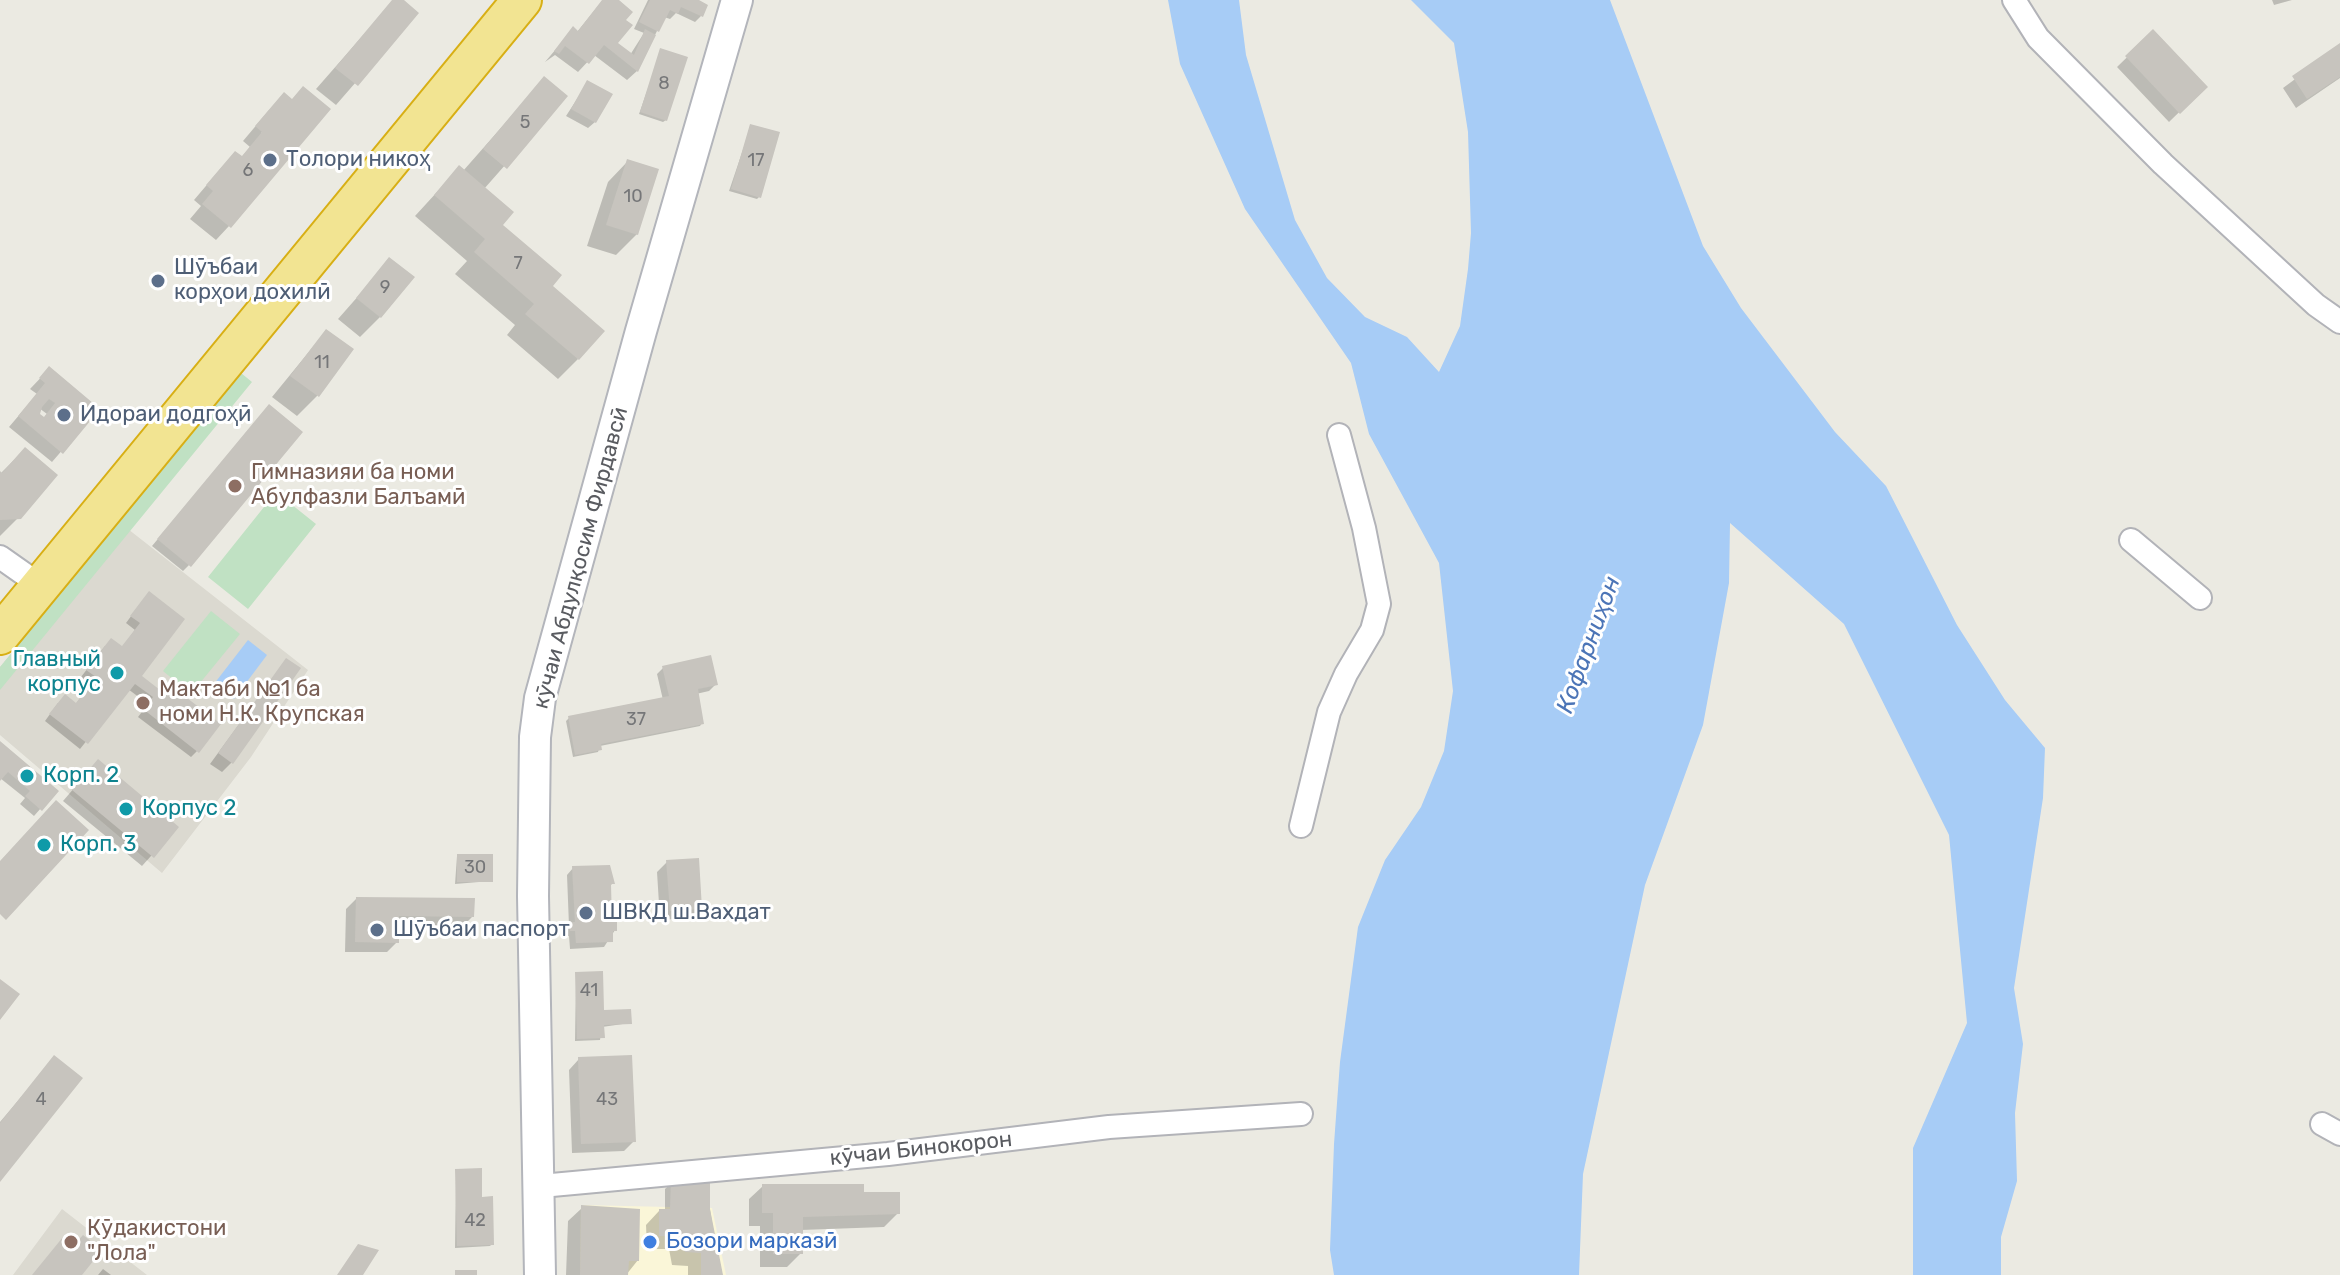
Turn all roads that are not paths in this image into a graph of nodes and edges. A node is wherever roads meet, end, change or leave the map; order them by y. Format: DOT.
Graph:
graph roads {
  1 [pos="501,0"];
  2 [pos="522,0"];
  3 [pos="737,0"];
  4 [pos="2014,0"];
  5 [pos="2340,322"];
  6 [pos="1339,435"];
  7 [pos="2131,540"];
  8 [pos="13,566"];
  9 [pos="2200,598"];
  10 [pos="0,608"];
  11 [pos="0,635"];
  12 [pos="1301,826"];
  13 [pos="1301,1114"];
  14 [pos="541,1186"];
  15 [pos="540,1275"];
  1 -- 8 [label="highway"];
  2 -- 11 [label="highway"];
  3 -- 14 [label="street, кӯчаи Абдулқосим Фирдавсӣ"];
  4 -- 5 [label="street"];
  6 -- 12 [label="street"];
  7 -- 9 [label="street"];
  8 -- 10 [label="highway"];
  13 -- 14 [label="street, кӯчаи Бинокорон"];
  14 -- 15 [label="street, кӯчаи Абдулқосим Фирдавсӣ"];
}
